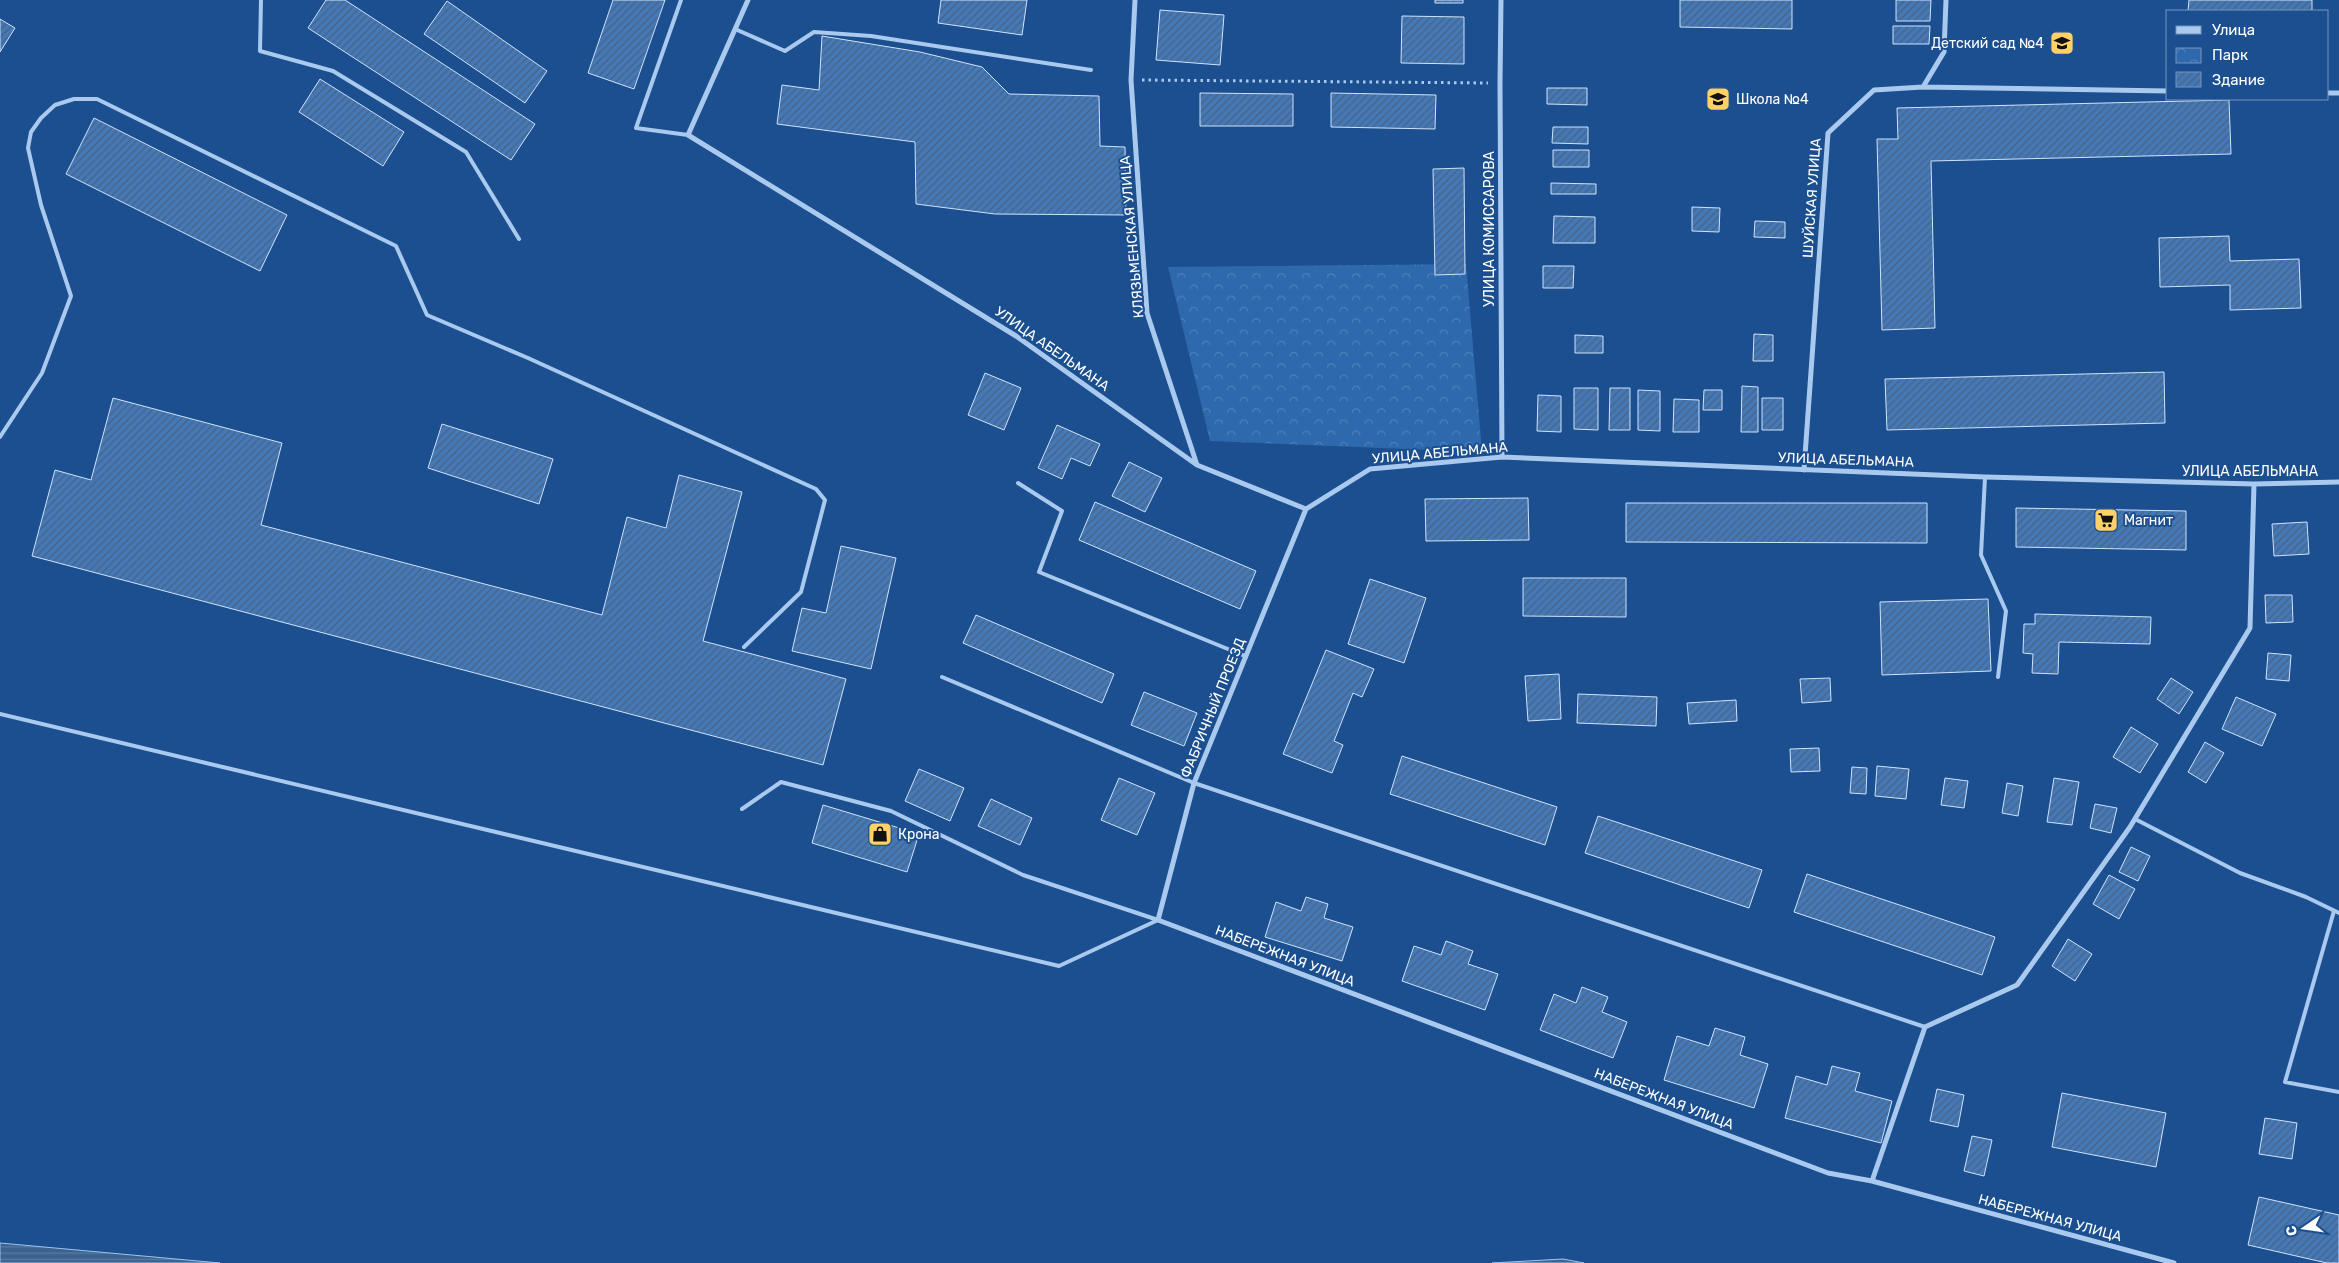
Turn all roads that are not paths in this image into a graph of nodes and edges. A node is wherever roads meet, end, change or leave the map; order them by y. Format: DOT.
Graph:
graph roads {
  1 [pos="261,0"];
  2 [pos="681,0"];
  3 [pos="748,0"];
  4 [pos="1135,0"];
  5 [pos="1501,0"];
  6 [pos="1946,0"];
  7 [pos="735,29"];
  8 [pos="1091,70"];
  9 [pos="1923,87"];
  10 [pos="2166,91"];
  11 [pos="688,135"];
  12 [pos="519,239"];
  13 [pos="0,437"];
  14 [pos="1502,457"];
  15 [pos="1197,465"];
  16 [pos="1804,470"];
  17 [pos="1985,476"];
  18 [pos="2339,482"];
  19 [pos="1018,483"];
  20 [pos="2254,484"];
  21 [pos="1306,509"];
  22 [pos="744,647"];
  23 [pos="1245,656"];
  24 [pos="942,677"];
  25 [pos="1998,678"];
  26 [pos="0,714"];
  27 [pos="1194,783"];
  28 [pos="742,809"];
  29 [pos="2134,819"];
  30 [pos="2337,912"];
  31 [pos="1158,920"];
  32 [pos="1925,1027"];
  33 [pos="2339,1092"];
  34 [pos="1872,1181"];
  35 [pos="2174,1263"];
  1 -- 12 [label="lane"];
  2 -- 11 [label="lane"];
  3 -- 7 [label="street"];
  4 -- 15 [label="street, КЛЯЗЬМЕНСКАЯ УЛИЦА"];
  5 -- 14 [label="street, УЛИЦА КОМИССАРОВА"];
  6 -- 9 [label="street"];
  7 -- 8 [label="lane"];
  7 -- 11 [label="street"];
  9 -- 10 [label="street, ШУЙСКАЯ УЛИЦА"];
  9 -- 16 [label="street, ШУЙСКАЯ УЛИЦА"];
  11 -- 15 [label="street, УЛИЦА АБЕЛЬМАНА"];
  13 -- 22 [label="lane"];
  14 -- 16 [label="street, УЛИЦА АБЕЛЬМАНА"];
  14 -- 21 [label="street, УЛИЦА АБЕЛЬМАНА"];
  15 -- 21 [label="street, УЛИЦА АБЕЛЬМАНА"];
  16 -- 17 [label="street, УЛИЦА АБЕЛЬМАНА"];
  17 -- 20 [label="street, УЛИЦА АБЕЛЬМАНА"];
  17 -- 25 [label="lane"];
  18 -- 20 [label="street, УЛИЦА АБЕЛЬМАНА"];
  19 -- 23 [label="lane"];
  20 -- 29 [label="street"];
  21 -- 23 [label="street, ФАБРИЧНЫЙ ПРОЕЗД"];
  23 -- 27 [label="street, ФАБРИЧНЫЙ ПРОЕЗД"];
  24 -- 27 [label="lane"];
  26 -- 31 [label="lane"];
  27 -- 31 [label="street, ФАБРИЧНЫЙ ПРОЕЗД"];
  27 -- 32 [label="lane"];
  28 -- 31 [label="lane"];
  29 -- 30 [label="lane"];
  29 -- 32 [label="street"];
  30 -- 33 [label="lane"];
  31 -- 34 [label="street, НАБЕРЕЖНАЯ УЛИЦА"];
  32 -- 34 [label="street"];
  34 -- 35 [label="street, НАБЕРЕЖНАЯ УЛИЦА"];
}
